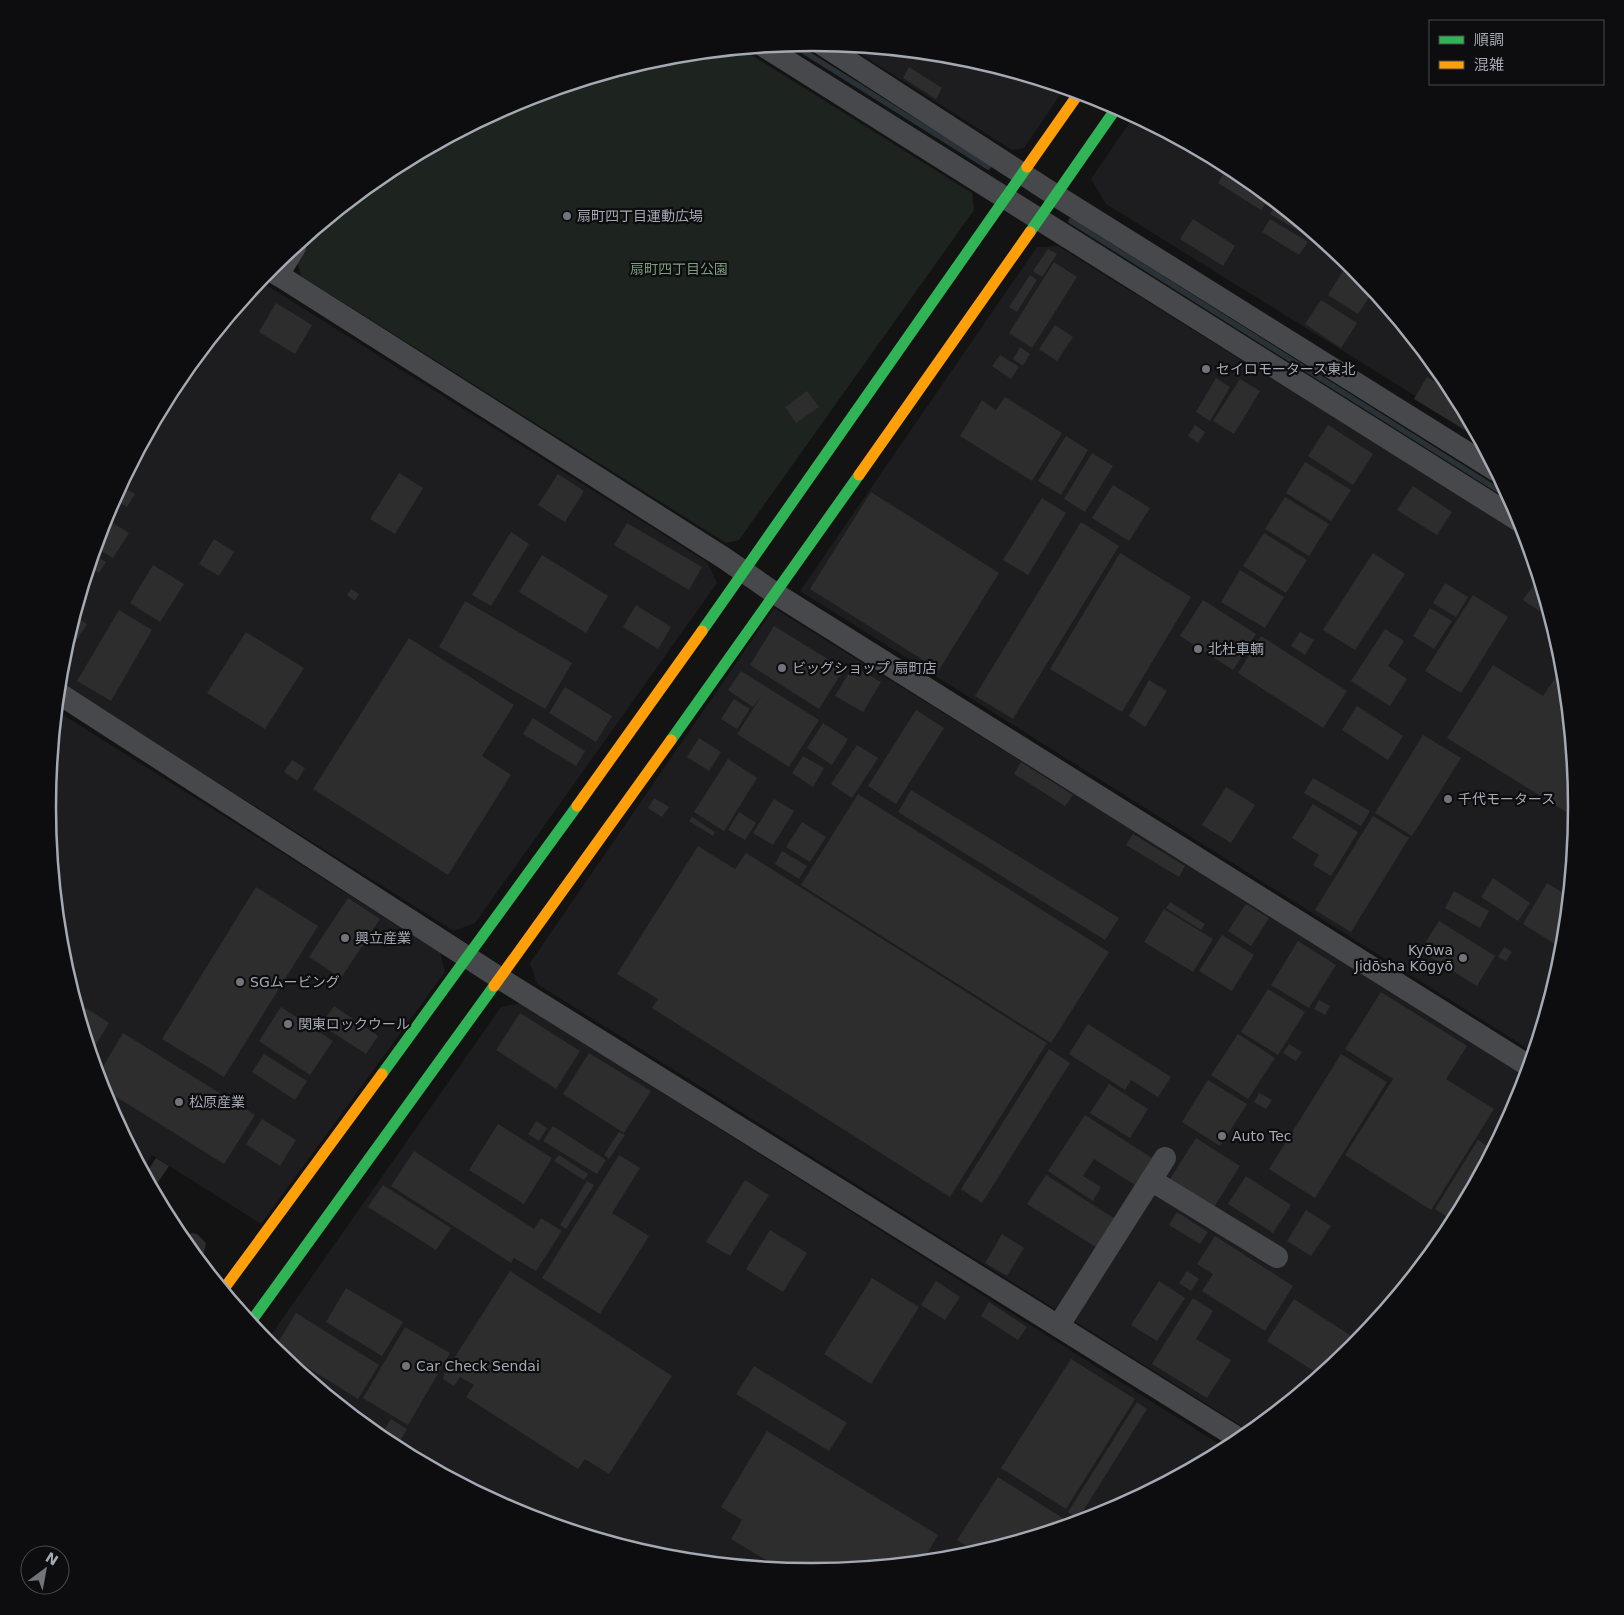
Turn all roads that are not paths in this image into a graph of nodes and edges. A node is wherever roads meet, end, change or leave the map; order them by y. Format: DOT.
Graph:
graph roads {
  1 [pos="834,52"];
  2 [pos="773,53"];
  3 [pos="1075,99"];
  4 [pos="1112,114"];
  5 [pos="1023,173"];
  6 [pos="1055,195"];
  7 [pos="1005,199"];
  8 [pos="1039,218"];
  9 [pos="276,274"];
  10 [pos="1485,464"];
  11 [pos="1509,515"];
  12 [pos="744,572"];
  13 [pos="776,594"];
  14 [pos="64,697"];
  15 [pos="468,958"];
  16 [pos="501,979"];
  17 [pos="1524,1063"];
  18 [pos="1165,1158"];
  19 [pos="1151,1180"];
  20 [pos="1277,1257"];
  21 [pos="227,1286"];
  22 [pos="254,1318"];
  23 [pos="1059,1325"];
  24 [pos="1233,1435"];
  1 -- 5 [label="street"];
  2 -- 7 [label="street"];
  3 -- 5 [label="street"];
  4 -- 6 [label="street"];
  5 -- 6 [label="street"];
  5 -- 7 [label="street"];
  6 -- 8 [label="street"];
  6 -- 10 [label="street"];
  7 -- 8 [label="street"];
  7 -- 12 [label="street"];
  8 -- 11 [label="street"];
  8 -- 13 [label="street"];
  9 -- 12 [label="street"];
  12 -- 13 [label="street"];
  12 -- 15 [label="street"];
  13 -- 16 [label="street"];
  13 -- 17 [label="street"];
  14 -- 15 [label="street"];
  15 -- 16 [label="street"];
  15 -- 21 [label="street"];
  16 -- 22 [label="street"];
  16 -- 23 [label="street"];
  18 -- 19 [label="street"];
  19 -- 20 [label="street"];
  19 -- 23 [label="street"];
  23 -- 24 [label="street"];
}
